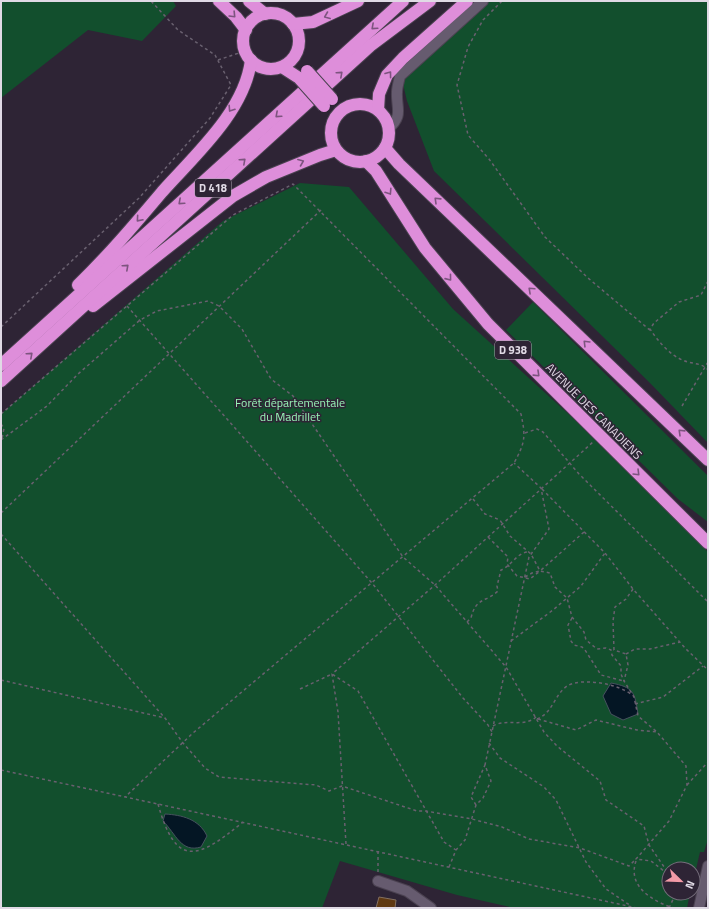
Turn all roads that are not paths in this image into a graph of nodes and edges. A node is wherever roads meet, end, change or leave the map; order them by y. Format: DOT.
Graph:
graph roads {
  1 [pos="219,1"];
  2 [pos="249,1"];
  3 [pos="358,1"];
  4 [pos="403,1"];
  5 [pos="430,1"];
  6 [pos="467,1"];
  7 [pos="482,1"];
  8 [pos="265,14"];
  9 [pos="293,24"];
  10 [pos="246,30"];
  11 [pos="248,55"];
  12 [pos="295,55"];
  13 [pos="282,67"];
  14 [pos="303,75"];
  15 [pos="328,102"];
  16 [pos="344,108"];
  17 [pos="378,110"];
  18 [pos="335,117"];
  19 [pos="388,129"];
  20 [pos="385,148"];
  21 [pos="336,150"];
  22 [pos="366,161"];
  23 [pos="75,313"];
  24 [pos="57,314"];
  25 [pos="1,365"];
  26 [pos="1,381"];
  27 [pos="708,460"];
  28 [pos="708,543"];
  29 [pos="708,866"];
  30 [pos="378,881"];
  31 [pos="705,890"];
  32 [pos="431,908"];
  33 [pos="698,908"];
  1 -- 10 [label="highway, one-way"];
  2 -- 8 [label="highway"];
  3 -- 9 [label="highway, one-way"];
  4 -- 24 [label="highway, D 418, one-way"];
  23 -- 5 [label="highway, D 418, one-way"];
  17 -- 6 [label="highway, one-way"];
  7 -- 19 [label="street"];
  8 -- 9 [label="highway"];
  8 -- 10 [label="highway"];
  9 -- 12 [label="highway"];
  10 -- 11 [label="highway"];
  11 -- 13 [label="highway"];
  11 -- 24 [label="highway, one-way"];
  12 -- 13 [label="highway"];
  12 -- 14 [label="highway"];
  13 -- 14 [label="highway"];
  14 -- 15 [label="highway, bridge"];
  15 -- 16 [label="highway"];
  15 -- 18 [label="highway"];
  16 -- 17 [label="highway"];
  16 -- 18 [label="highway"];
  17 -- 19 [label="highway"];
  18 -- 21 [label="highway"];
  19 -- 20 [label="highway"];
  20 -- 22 [label="highway"];
  27 -- 20 [label="highway, one-way"];
  21 -- 22 [label="highway"];
  23 -- 21 [label="highway, one-way"];
  22 -- 28 [label="highway, AVENUE DES CANADIENS / D 938, one-way"];
  26 -- 23 [label="highway, D 418, one-way"];
  24 -- 25 [label="highway, D 418"];
  29 -- 31 [label="street"];
  30 -- 32 [label="street"];
  31 -- 33 [label="street"];
}
